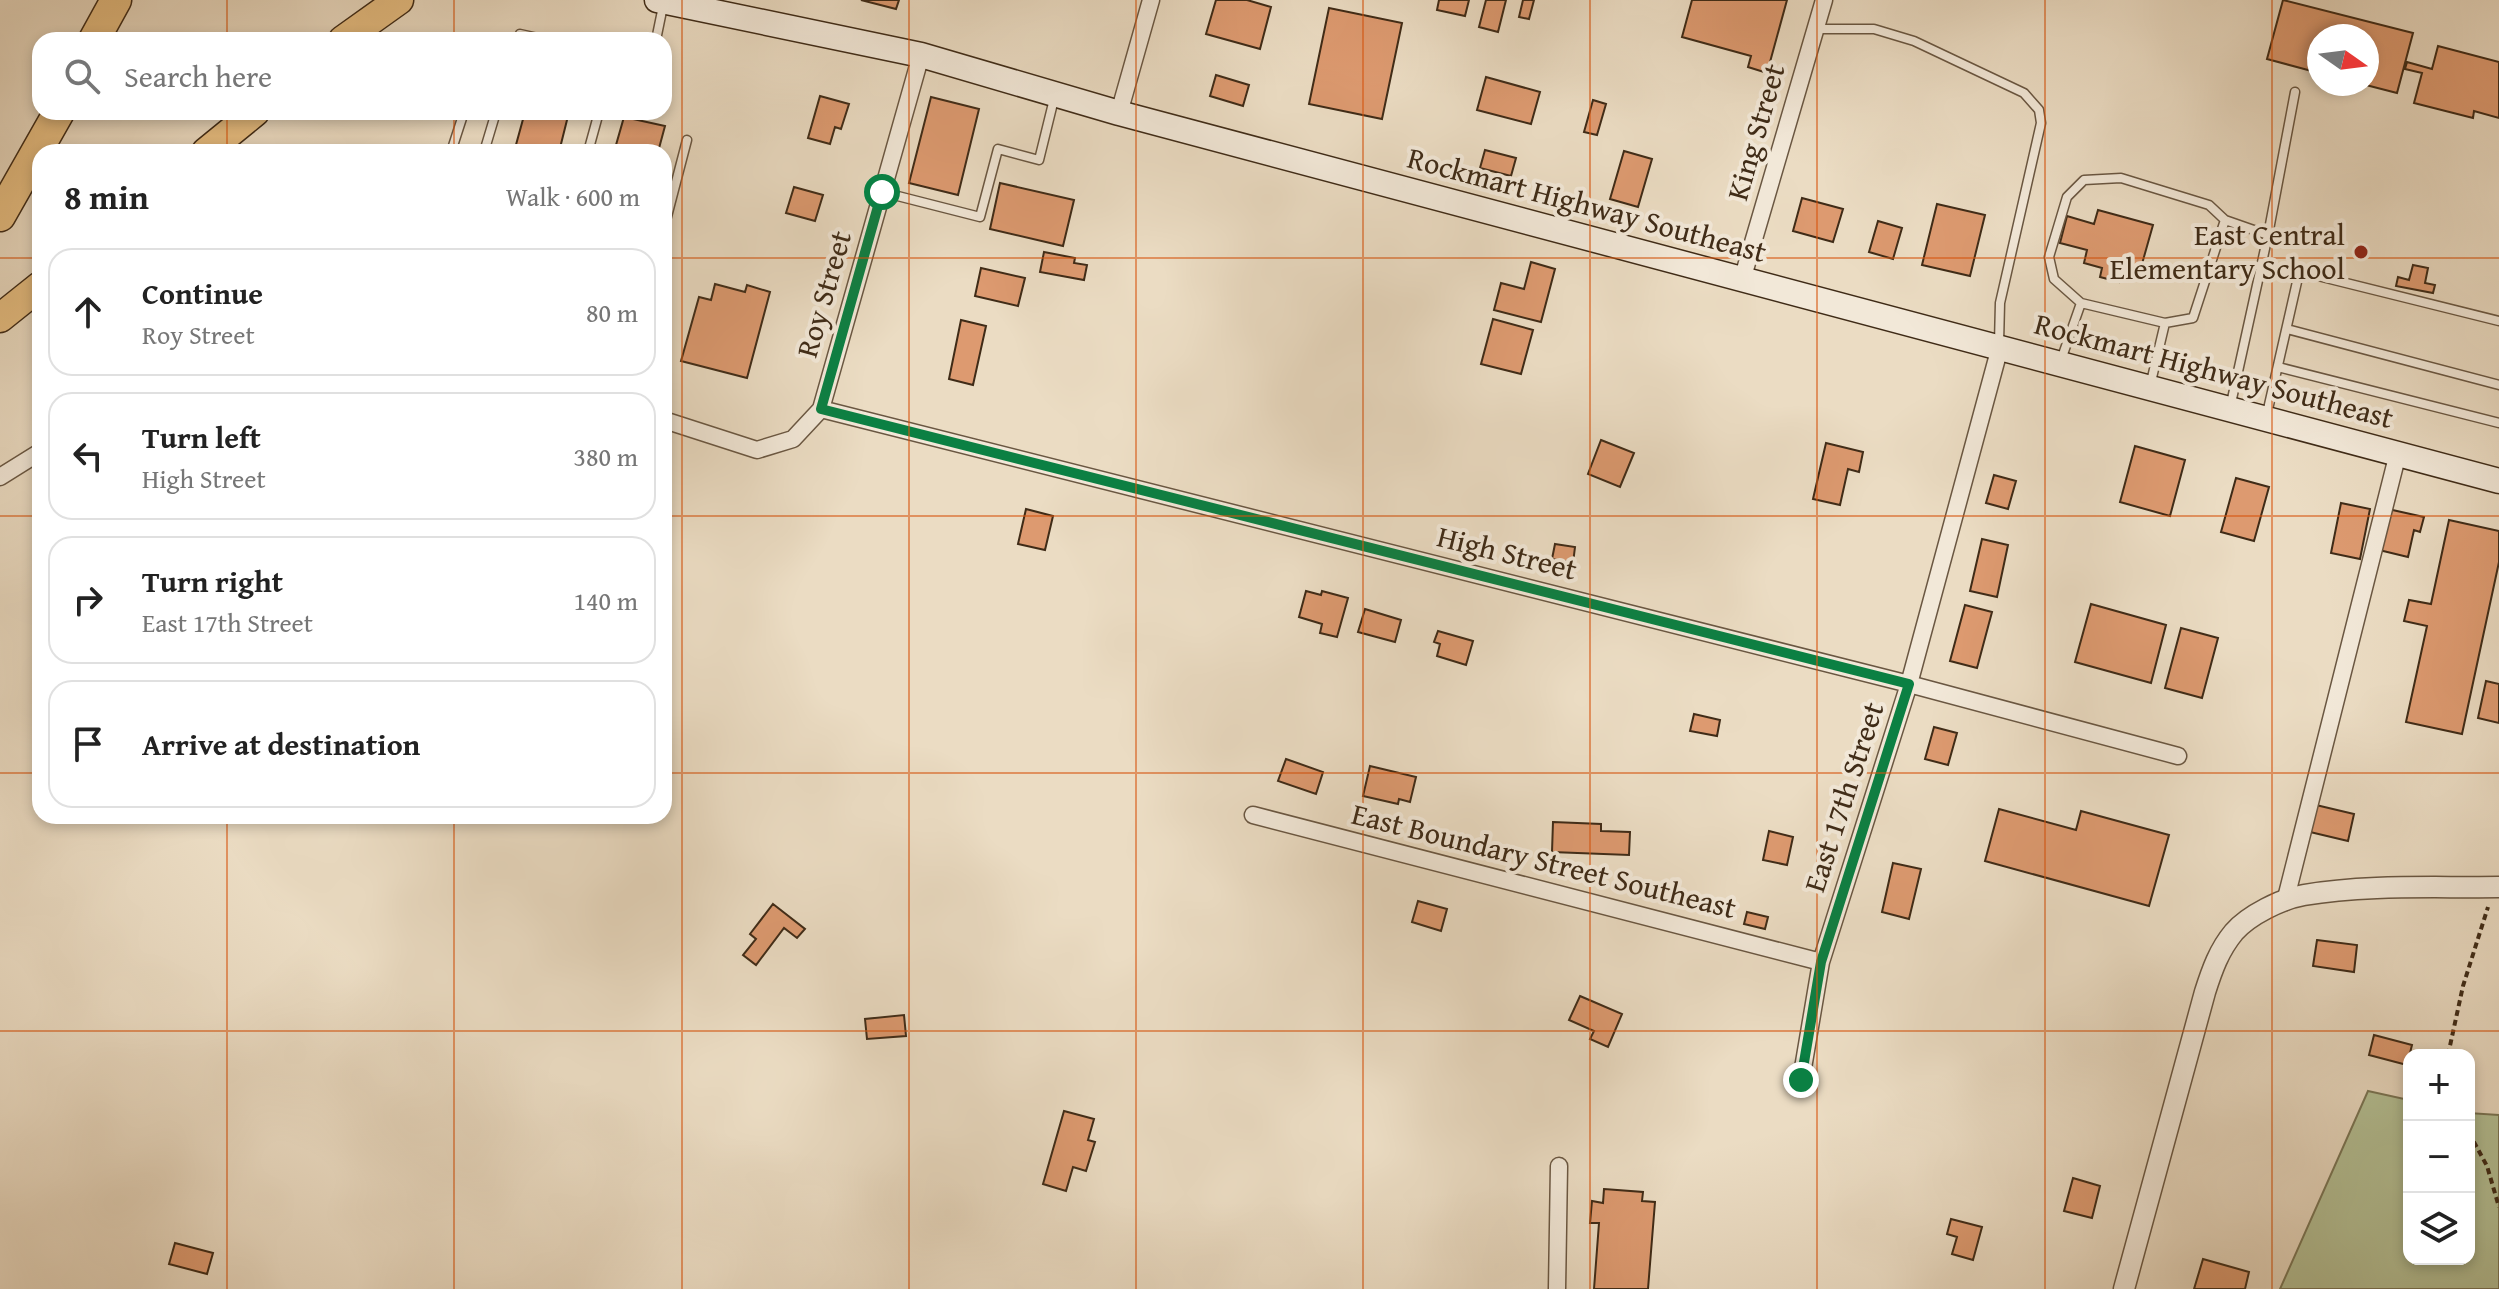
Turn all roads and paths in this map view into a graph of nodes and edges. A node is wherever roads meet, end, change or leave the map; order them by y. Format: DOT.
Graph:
graph roads {
  1 [pos="106,0"];
  2 [pos="116,0"];
  3 [pos="399,0"];
  4 [pos="1151,0"];
  5 [pos="1824,0"];
  6 [pos="660,1"];
  7 [pos="710,5"];
  8 [pos="368,11"];
  9 [pos="1816,29"];
  10 [pos="96,32"];
  11 [pos="98,32"];
  12 [pos="350,32"];
  13 [pos="657,32"];
  14 [pos="921,55"];
  15 [pos="2295,92"];
  16 [pos="1055,94"];
  17 [pos="1119,113"];
  18 [pos="54,120"];
  19 [pos="245,120"];
  20 [pos="461,120"];
  21 [pos="494,120"];
  22 [pos="597,120"];
  23 [pos="687,140"];
  24 [pos="41,144"];
  25 [pos="216,144"];
  26 [pos="454,144"];
  27 [pos="486,144"];
  28 [pos="590,144"];
  29 [pos="32,160"];
  30 [pos="882,192"];
  31 [pos="672,197"];
  32 [pos="0,216"];
  33 [pos="2225,220"];
  34 [pos="2268,235"];
  35 [pos="2260,271"];
  36 [pos="2299,273"];
  37 [pos="1742,280"];
  38 [pos="32,292"];
  39 [pos="2081,303"];
  40 [pos="0,318"];
  41 [pos="2499,321"];
  42 [pos="2165,323"];
  43 [pos="2287,329"];
  44 [pos="2000,347"];
  45 [pos="2060,363"];
  46 [pos="2278,367"];
  47 [pos="2499,385"];
  48 [pos="2150,387"];
  49 [pos="2230,408"];
  50 [pos="821,409"];
  51 [pos="2266,418"];
  52 [pos="672,423"];
  53 [pos="2499,423"];
  54 [pos="2398,453"];
  55 [pos="32,457"];
  56 [pos="0,477"];
  57 [pos="2499,481"];
  58 [pos="1909,684"];
  59 [pos="2178,756"];
  60 [pos="1253,815"];
  61 [pos="2498,887"];
  62 [pos="2285,902"];
  63 [pos="1821,962"];
  64 [pos="2449,1049"];
  65 [pos="1801,1080"];
  66 [pos="2475,1144"];
  67 [pos="1559,1166"];
  68 [pos="2499,1207"];
  69 [pos="1557,1289"];
  70 [pos="2124,1289"];
  1 -- 10 [label="highway"];
  2 -- 11 [label="highway"];
  3 -- 8 [label="highway"];
  4 -- 17 [label="street"];
  5 -- 9 [label="street, King Street"];
  6 -- 7 [label="main road, Rockmart Highway Southeast"];
  6 -- 13 [label="lane"];
  7 -- 14 [label="main road, Rockmart Highway Southeast"];
  8 -- 12 [label="highway"];
  9 -- 37 [label="street, King Street"];
  9 -- 44 [label="lane"];
  14 -- 16 [label="main road, Rockmart Highway Southeast"];
  14 -- 30 [label="street, Roy Street"];
  15 -- 34 [label="lane"];
  16 -- 17 [label="main road, Rockmart Highway Southeast"];
  16 -- 30 [label="lane"];
  17 -- 37 [label="main road, Rockmart Highway Southeast"];
  18 -- 24 [label="highway"];
  19 -- 25 [label="highway"];
  20 -- 26 [label="lane"];
  21 -- 27 [label="lane"];
  22 -- 28 [label="lane"];
  23 -- 31 [label="lane"];
  29 -- 32 [label="highway"];
  30 -- 50 [label="street, Roy Street"];
  33 -- 34 [label="lane"];
  33 -- 39 [label="lane"];
  33 -- 42 [label="lane"];
  34 -- 35 [label="lane"];
  35 -- 36 [label="lane"];
  35 -- 49 [label="lane"];
  36 -- 41 [label="lane"];
  36 -- 43 [label="lane"];
  37 -- 44 [label="main road, Rockmart Highway Southeast"];
  38 -- 40 [label="highway"];
  39 -- 42 [label="lane"];
  39 -- 45 [label="lane"];
  42 -- 48 [label="lane"];
  43 -- 46 [label="lane"];
  43 -- 47 [label="lane"];
  44 -- 45 [label="main road, Rockmart Highway Southeast"];
  44 -- 58 [label="street, East 17th Street"];
  45 -- 48 [label="main road, Rockmart Highway Southeast"];
  46 -- 51 [label="lane"];
  46 -- 53 [label="lane"];
  48 -- 49 [label="main road, Rockmart Highway Southeast"];
  49 -- 51 [label="main road, Rockmart Highway Southeast"];
  50 -- 52 [label="street"];
  50 -- 58 [label="street, High Street"];
  51 -- 54 [label="main road, Rockmart Highway Southeast"];
  54 -- 57 [label="main road, Rockmart Highway Southeast"];
  54 -- 62 [label="street"];
  55 -- 56 [label="street"];
  58 -- 59 [label="street, High Street"];
  58 -- 63 [label="street, East 17th Street"];
  60 -- 63 [label="street, East Boundary Street Southeast"];
  61 -- 62 [label="street"];
  61 -- 64 [label="path"];
  62 -- 70 [label="street"];
  63 -- 65 [label="street, East 17th Street"];
  66 -- 68 [label="path"];
  67 -- 69 [label="street"];
}
